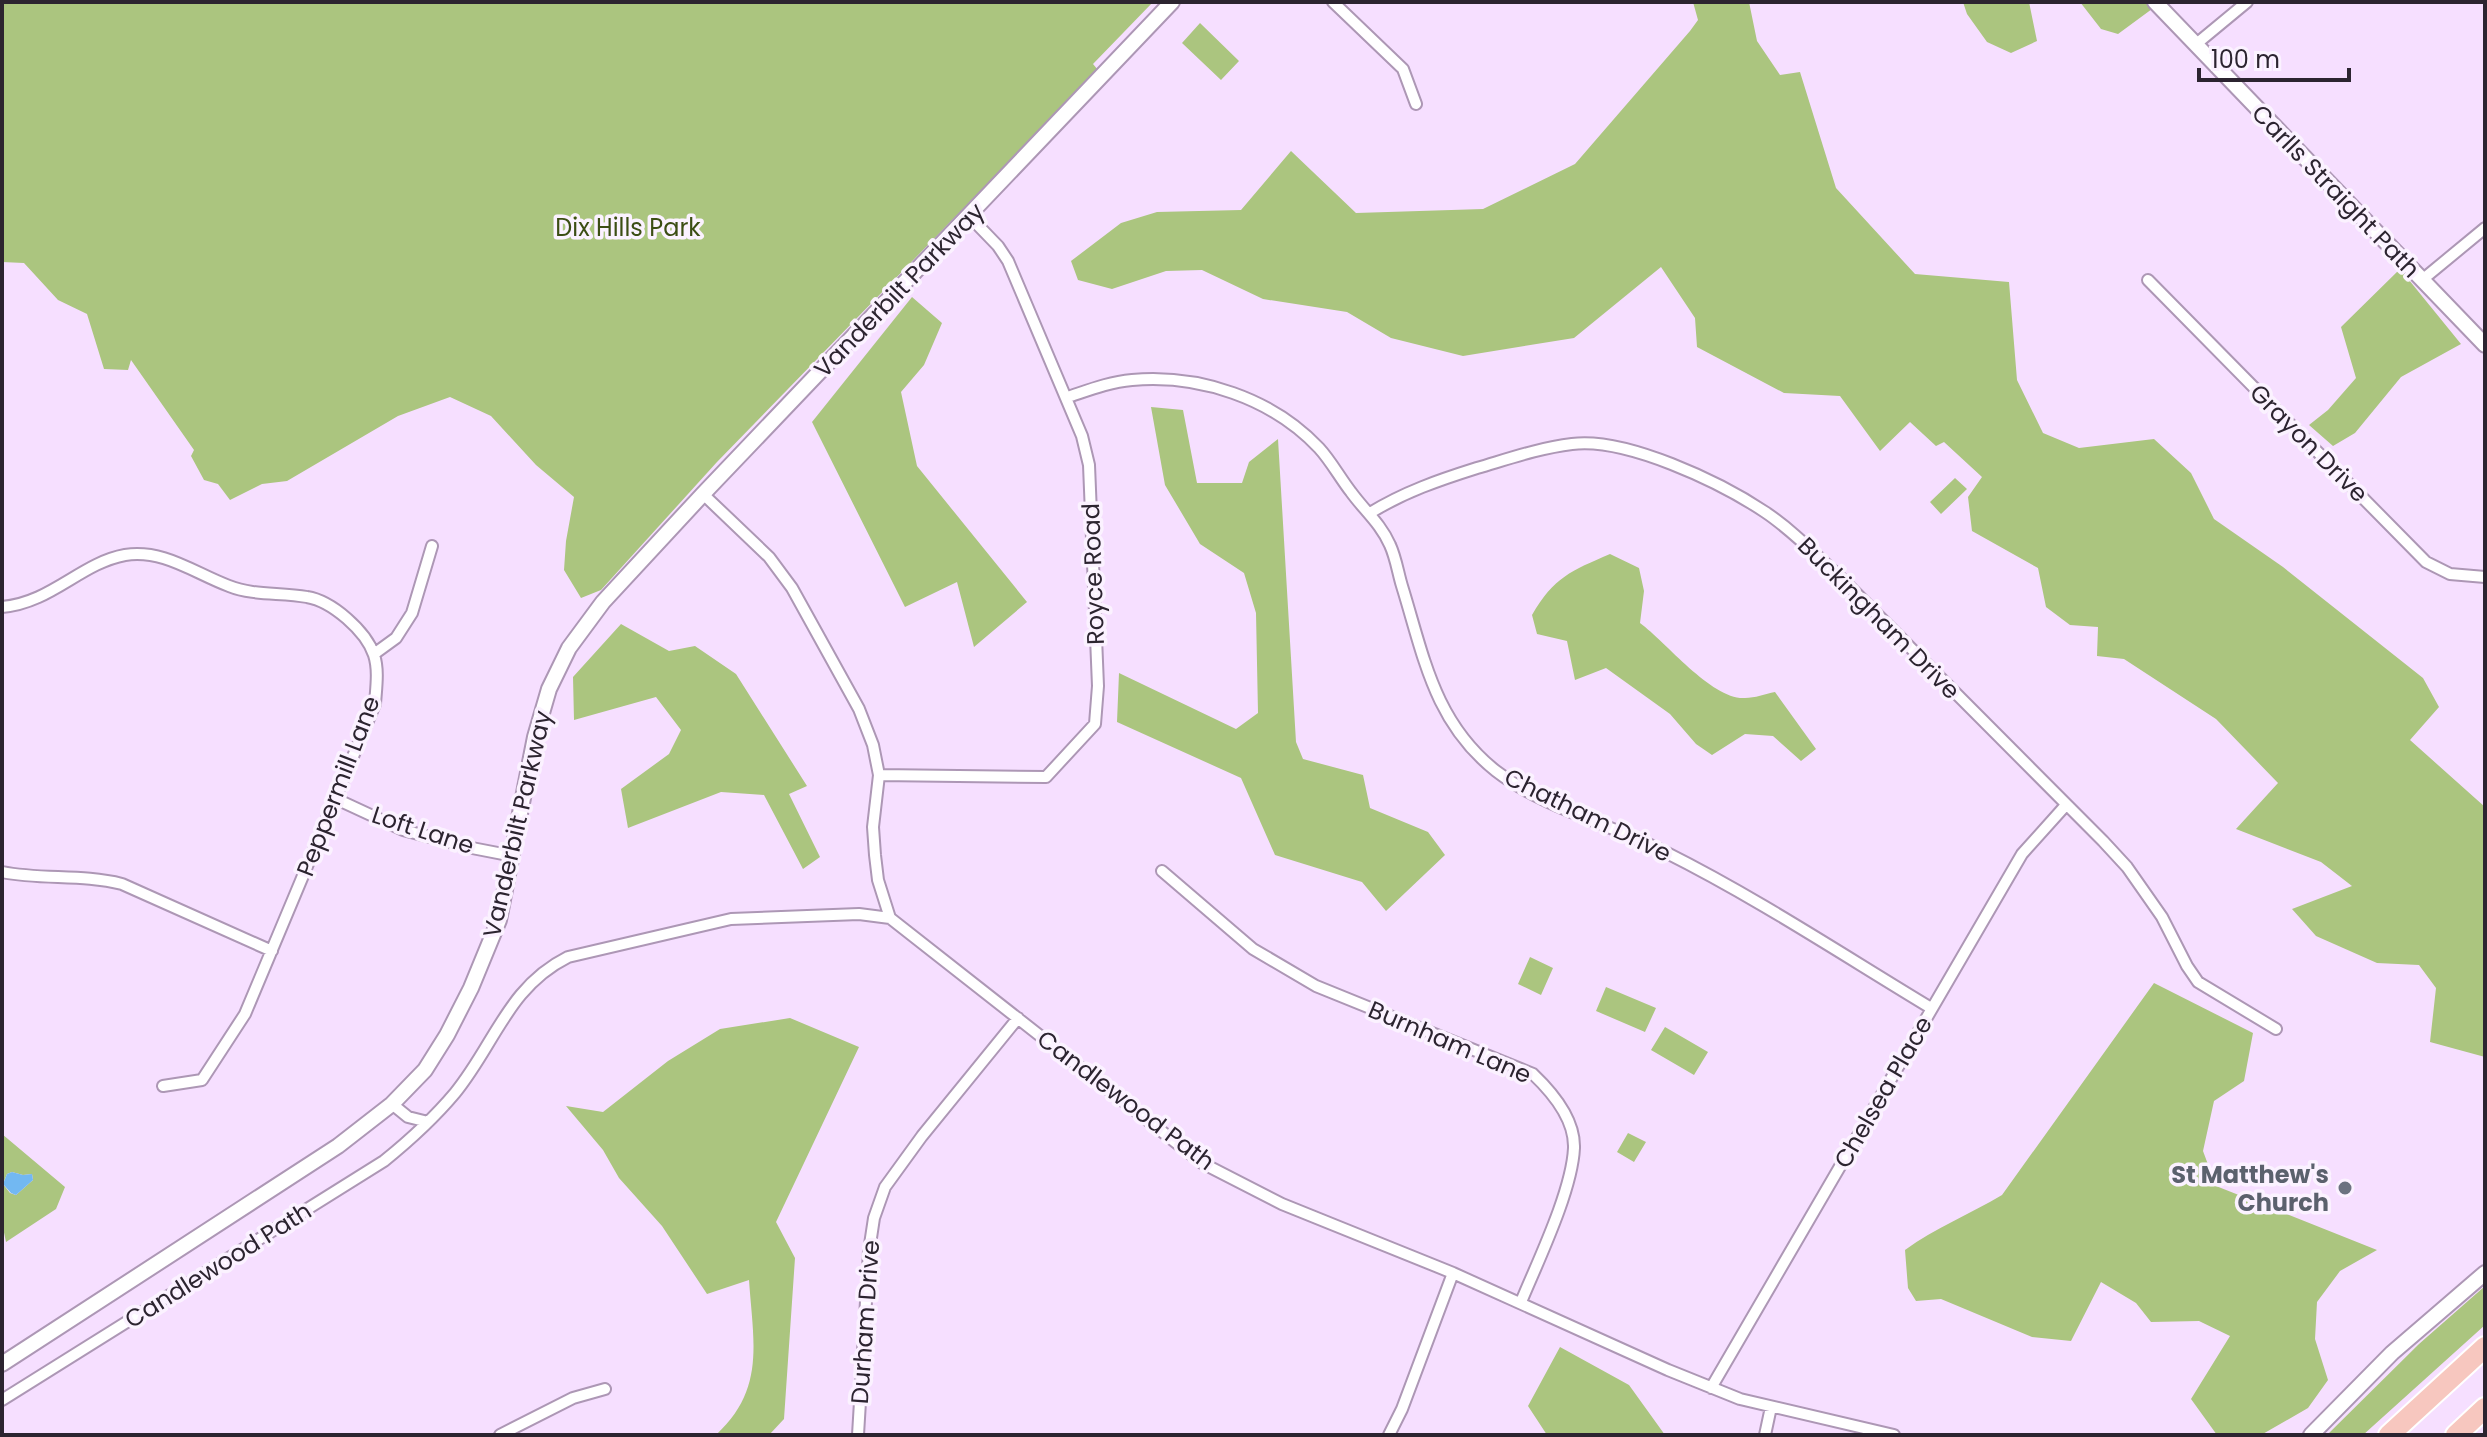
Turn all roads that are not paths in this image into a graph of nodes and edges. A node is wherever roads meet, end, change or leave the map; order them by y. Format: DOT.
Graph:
graph roads {
  1 [pos="1172,2"];
  2 [pos="1333,2"];
  3 [pos="2155,2"];
  4 [pos="2247,2"];
  5 [pos="2195,45"];
  6 [pos="1416,104"];
  7 [pos="969,216"];
  8 [pos="2485,228"];
  9 [pos="2148,280"];
  10 [pos="2422,280"];
  11 [pos="2485,345"];
  12 [pos="1068,397"];
  13 [pos="703,494"];
  14 [pos="1370,513"];
  15 [pos="432,546"];
  16 [pos="2485,577"];
  17 [pos="2,607"];
  18 [pos="374,654"];
  19 [pos="879,775"];
  20 [pos="334,798"];
  21 [pos="2066,805"];
  22 [pos="513,856"];
  23 [pos="1162,871"];
  24 [pos="2,872"];
  25 [pos="890,918"];
  26 [pos="272,951"];
  27 [pos="1931,1008"];
  28 [pos="1018,1018"];
  29 [pos="2276,1029"];
  30 [pos="163,1086"];
  31 [pos="392,1104"];
  32 [pos="428,1122"];
  33 [pos="1453,1273"];
  34 [pos="2485,1273"];
  35 [pos="1521,1302"];
  36 [pos="2485,1347"];
  37 [pos="2,1364"];
  38 [pos="1711,1388"];
  39 [pos="605,1389"];
  40 [pos="2,1400"];
  41 [pos="1771,1407"];
  42 [pos="2485,1408"];
  43 [pos="500,1435"];
  44 [pos="858,1435"];
  45 [pos="1389,1435"];
  46 [pos="1765,1435"];
  47 [pos="1894,1435"];
  48 [pos="2311,1435"];
  49 [pos="2389,1435"];
  50 [pos="2456,1435"];
  1 -- 7 [label="main road, Vanderbilt Parkway"];
  2 -- 6 [label="street"];
  3 -- 5 [label="main road, Carlls Straight Path"];
  4 -- 5 [label="street"];
  5 -- 10 [label="main road, Carlls Straight Path"];
  7 -- 12 [label="street, Royce Road"];
  7 -- 13 [label="main road, Vanderbilt Parkway"];
  8 -- 10 [label="street"];
  9 -- 16 [label="street, Grayon Drive"];
  10 -- 11 [label="main road, Carlls Straight Path"];
  12 -- 14 [label="street, Chatham Drive"];
  12 -- 19 [label="street, Royce Road"];
  13 -- 19 [label="street"];
  13 -- 22 [label="main road, Vanderbilt Parkway"];
  14 -- 21 [label="street, Buckingham Drive"];
  14 -- 27 [label="street, Chatham Drive"];
  15 -- 18 [label="street"];
  17 -- 18 [label="street"];
  18 -- 20 [label="street, Peppermill Lane"];
  19 -- 25 [label="street"];
  20 -- 22 [label="street, Loft Lane"];
  20 -- 26 [label="street, Peppermill Lane"];
  21 -- 27 [label="street, Chelsea Place"];
  21 -- 29 [label="street, Buckingham Drive"];
  22 -- 31 [label="main road, Vanderbilt Parkway"];
  23 -- 35 [label="street, Burnham Lane"];
  24 -- 26 [label="street"];
  25 -- 28 [label="street, Candlewood Path"];
  25 -- 32 [label="street, Candlewood Path"];
  26 -- 30 [label="street, Peppermill Lane"];
  27 -- 38 [label="street, Chelsea Place"];
  28 -- 33 [label="street, Candlewood Path"];
  28 -- 44 [label="street, Durham Drive"];
  31 -- 32 [label="street"];
  31 -- 37 [label="main road, Vanderbilt Parkway"];
  32 -- 40 [label="street, Candlewood Path"];
  33 -- 35 [label="street, Candlewood Path"];
  33 -- 45 [label="street"];
  34 -- 48 [label="main road"];
  35 -- 38 [label="street, Candlewood Path"];
  36 -- 49 [label="highway"];
  38 -- 41 [label="street, Candlewood Path"];
  39 -- 43 [label="street"];
  41 -- 46 [label="street"];
  41 -- 47 [label="street, Candlewood Path"];
  42 -- 50 [label="highway"];
}
